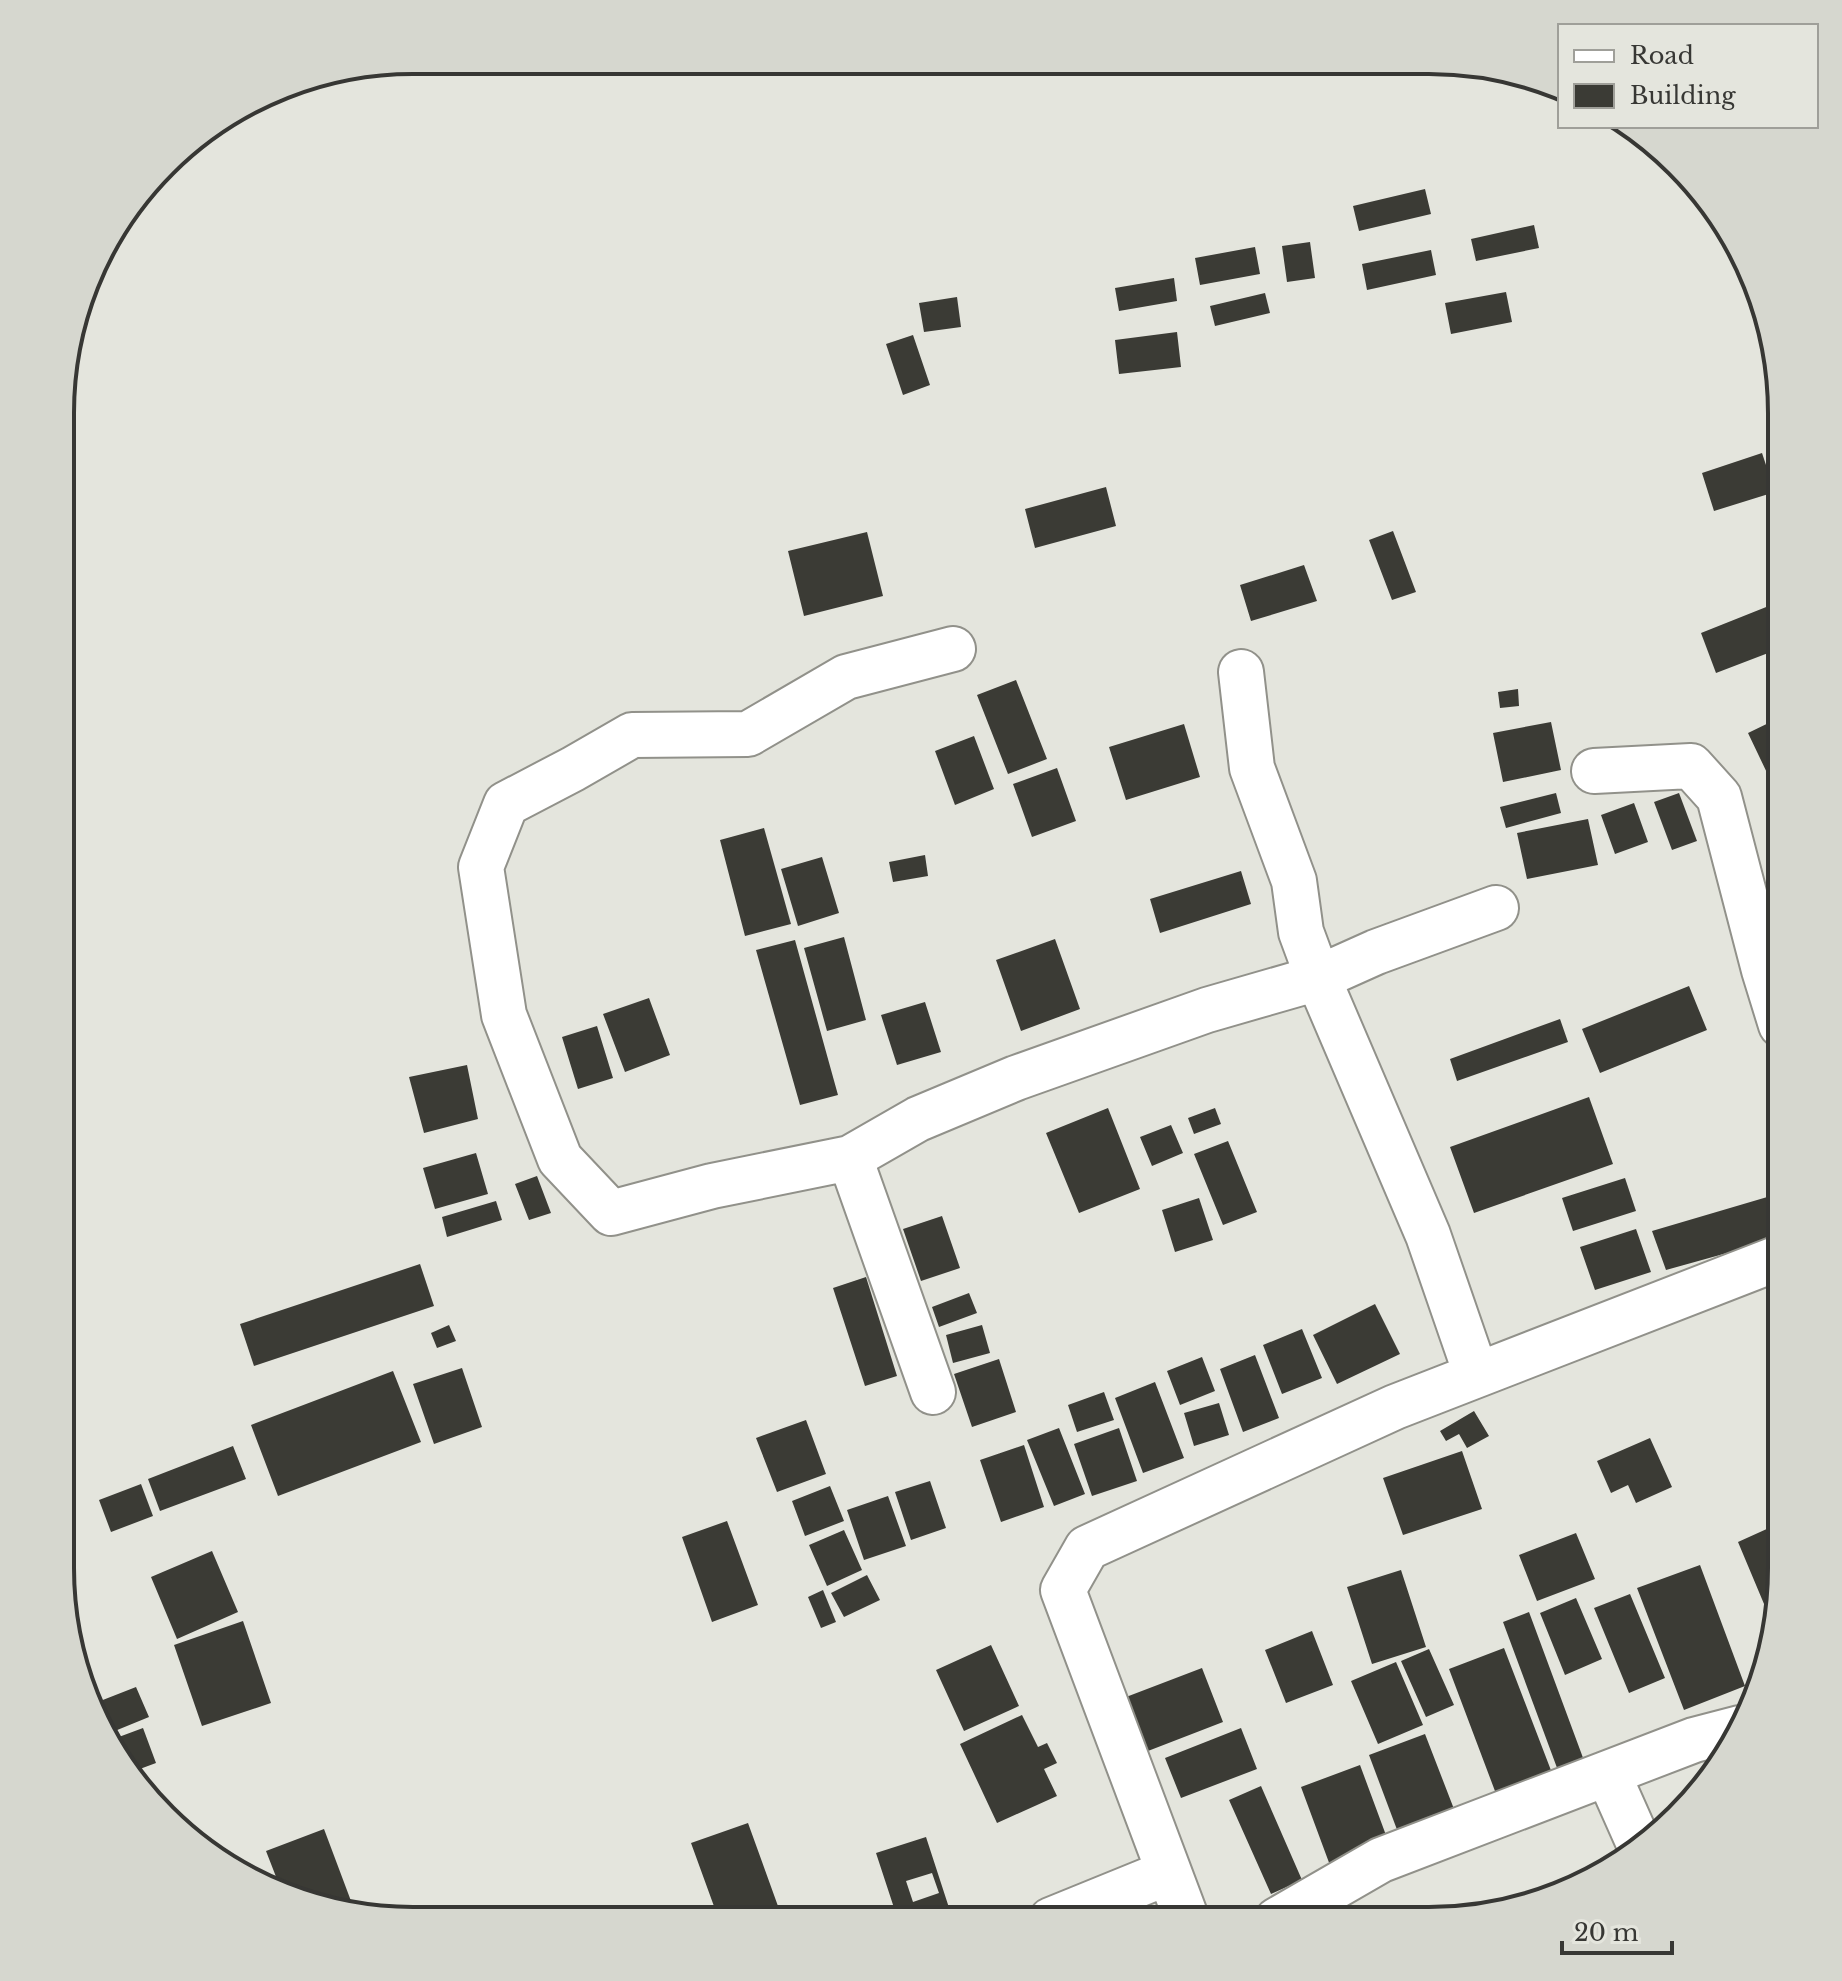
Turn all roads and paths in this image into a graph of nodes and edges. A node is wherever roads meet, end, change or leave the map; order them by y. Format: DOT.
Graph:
graph roads {
  1 [pos="953,649"];
  2 [pos="1241,672"];
  3 [pos="1594,771"];
  4 [pos="1496,908"];
  5 [pos="1318,978"];
  6 [pos="1768,983"];
  7 [pos="850,1158"];
  8 [pos="1768,1262"];
  9 [pos="1476,1374"];
  10 [pos="933,1392"];
  11 [pos="1726,1732"];
  12 [pos="1608,1774"];
  13 [pos="1636,1836"];
  14 [pos="1169,1872"];
  15 [pos="1083,1907"];
  16 [pos="1182,1907"];
  17 [pos="1300,1907"];
  1 -- 7 [label="street"];
  2 -- 5 [label="street"];
  3 -- 6 [label="street"];
  4 -- 5 [label="street"];
  5 -- 7 [label="street"];
  5 -- 9 [label="street"];
  7 -- 10 [label="street"];
  8 -- 9 [label="street"];
  9 -- 14 [label="street"];
  11 -- 12 [label="street"];
  12 -- 13 [label="street"];
  12 -- 17 [label="street"];
  14 -- 15 [label="street"];
  14 -- 16 [label="street"];
}
